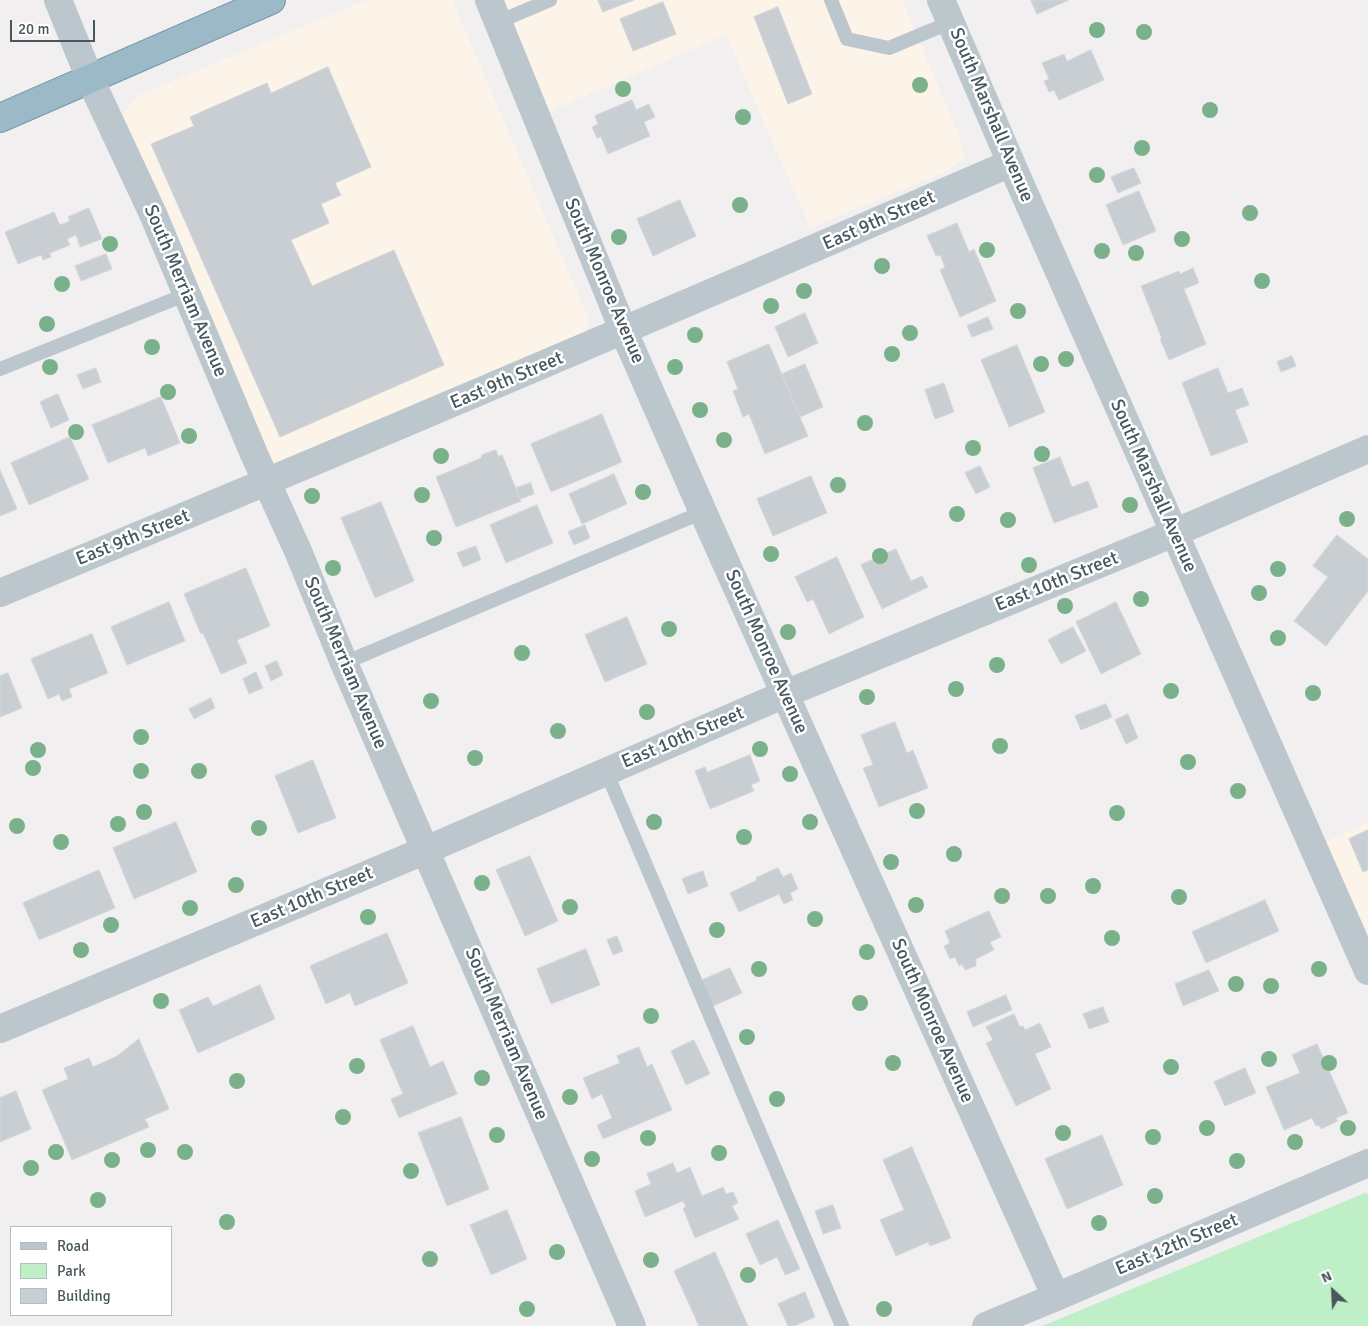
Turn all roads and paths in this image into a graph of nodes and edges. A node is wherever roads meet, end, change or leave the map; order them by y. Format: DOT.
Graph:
graph roads {
  1 [pos="58,0"];
  2 [pos="271,0"];
  3 [pos="550,0"];
  4 [pos="831,0"];
  5 [pos="494,11"];
  6 [pos="946,11"];
  7 [pos="90,79"];
  8 [pos="0,118"];
  9 [pos="1011,163"];
  10 [pos="187,294"];
  11 [pos="624,332"];
  12 [pos="0,369"];
  13 [pos="1368,449"];
  14 [pos="267,483"];
  15 [pos="703,512"];
  16 [pos="1174,533"];
  17 [pos="0,593"];
  18 [pos="344,663"];
  19 [pos="785,694"];
  20 [pos="606,771"];
  21 [pos="426,850"];
  22 [pos="1368,971"];
  23 [pos="0,1029"];
  24 [pos="1368,1162"];
  25 [pos="1056,1297"];
  26 [pos="632,1326"];
  27 [pos="842,1326"];
  28 [pos="986,1326"];
  1 -- 7 [label="street, South Merriam Avenue"];
  2 -- 7 [label="highway"];
  3 -- 5 [label="lane"];
  4 -- 6 [label="lane"];
  5 -- 11 [label="street, South Monroe Avenue"];
  6 -- 9 [label="street, South Marshall Avenue"];
  7 -- 8 [label="highway"];
  7 -- 10 [label="street, South Merriam Avenue"];
  9 -- 11 [label="street, East 9th Street"];
  9 -- 16 [label="street, South Marshall Avenue"];
  10 -- 12 [label="lane"];
  10 -- 14 [label="street, South Merriam Avenue"];
  11 -- 14 [label="street, East 9th Street"];
  11 -- 15 [label="street, South Monroe Avenue"];
  13 -- 16 [label="street, East 10th Street"];
  14 -- 17 [label="street, East 9th Street"];
  14 -- 18 [label="street, South Merriam Avenue"];
  15 -- 18 [label="lane"];
  15 -- 19 [label="street, South Monroe Avenue"];
  16 -- 19 [label="street, East 10th Street"];
  16 -- 22 [label="street, South Marshall Avenue"];
  18 -- 21 [label="street, South Merriam Avenue"];
  19 -- 20 [label="street, East 10th Street"];
  19 -- 25 [label="street, South Monroe Avenue"];
  20 -- 21 [label="street, East 10th Street"];
  20 -- 27 [label="lane"];
  21 -- 23 [label="street, East 10th Street"];
  21 -- 26 [label="street, South Merriam Avenue"];
  24 -- 25 [label="street, East 12th Street"];
  25 -- 28 [label="street, East 12th Street"];
}
